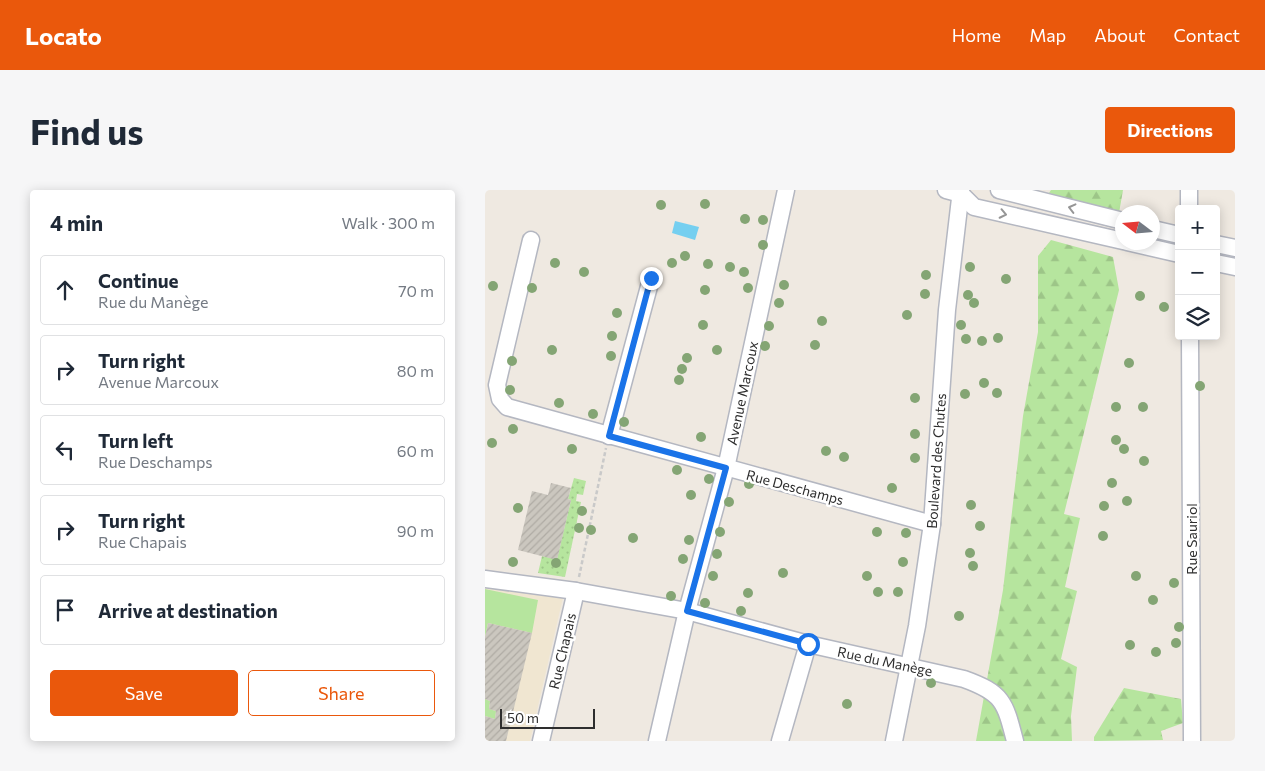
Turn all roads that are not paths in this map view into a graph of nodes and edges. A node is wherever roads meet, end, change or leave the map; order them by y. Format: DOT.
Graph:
graph roads {
  1 [pos="786,190"];
  2 [pos="999,190"];
  3 [pos="1189,190"];
  4 [pos="959,191"];
  5 [pos="1189,205"];
  6 [pos="1115,219"];
  7 [pos="1160,230"];
  8 [pos="1175,234"];
  9 [pos="531,240"];
  10 [pos="1115,240"];
  11 [pos="1220,245"];
  12 [pos="1235,248"];
  13 [pos="1160,250"];
  14 [pos="1175,253"];
  15 [pos="1220,264"];
  16 [pos="1235,267"];
  17 [pos="651,278"];
  18 [pos="1190,340"];
  19 [pos="609,436"];
  20 [pos="726,468"];
  21 [pos="932,524"];
  22 [pos="485,578"];
  23 [pos="576,591"];
  24 [pos="687,611"];
  25 [pos="808,644"];
  26 [pos="909,666"];
  27 [pos="541,741"];
  28 [pos="657,741"];
  29 [pos="781,741"];
  30 [pos="893,741"];
  31 [pos="1015,741"];
  32 [pos="1192,741"];
  1 -- 20 [label="street, Avenue Marcoux"];
  6 -- 2 [label="street, one-way"];
  3 -- 5 [label="street"];
  4 -- 10 [label="street, one-way"];
  4 -- 21 [label="street, Boulevard des Chutes"];
  7 -- 8 [label="street"];
  9 -- 19 [label="street, Rue Deschamps"];
  11 -- 12 [label="street"];
  13 -- 14 [label="street"];
  15 -- 16 [label="street"];
  17 -- 19 [label="street"];
  18 -- 32 [label="street, Rue Sauriol"];
  19 -- 20 [label="street, Rue Deschamps"];
  20 -- 21 [label="street, Rue Deschamps"];
  20 -- 24 [label="street, Avenue Marcoux"];
  21 -- 26 [label="street, Boulevard des Chutes"];
  22 -- 23 [label="street, Rue du Manège"];
  23 -- 24 [label="street, Rue du Manège"];
  23 -- 27 [label="street, Rue Chapais"];
  24 -- 25 [label="street, Rue du Manège"];
  24 -- 28 [label="street, Avenue Marcoux"];
  25 -- 26 [label="street, Rue du Manège"];
  25 -- 29 [label="street"];
  26 -- 30 [label="street, Boulevard des Chutes"];
  26 -- 31 [label="street, Rue du Manège"];
}
